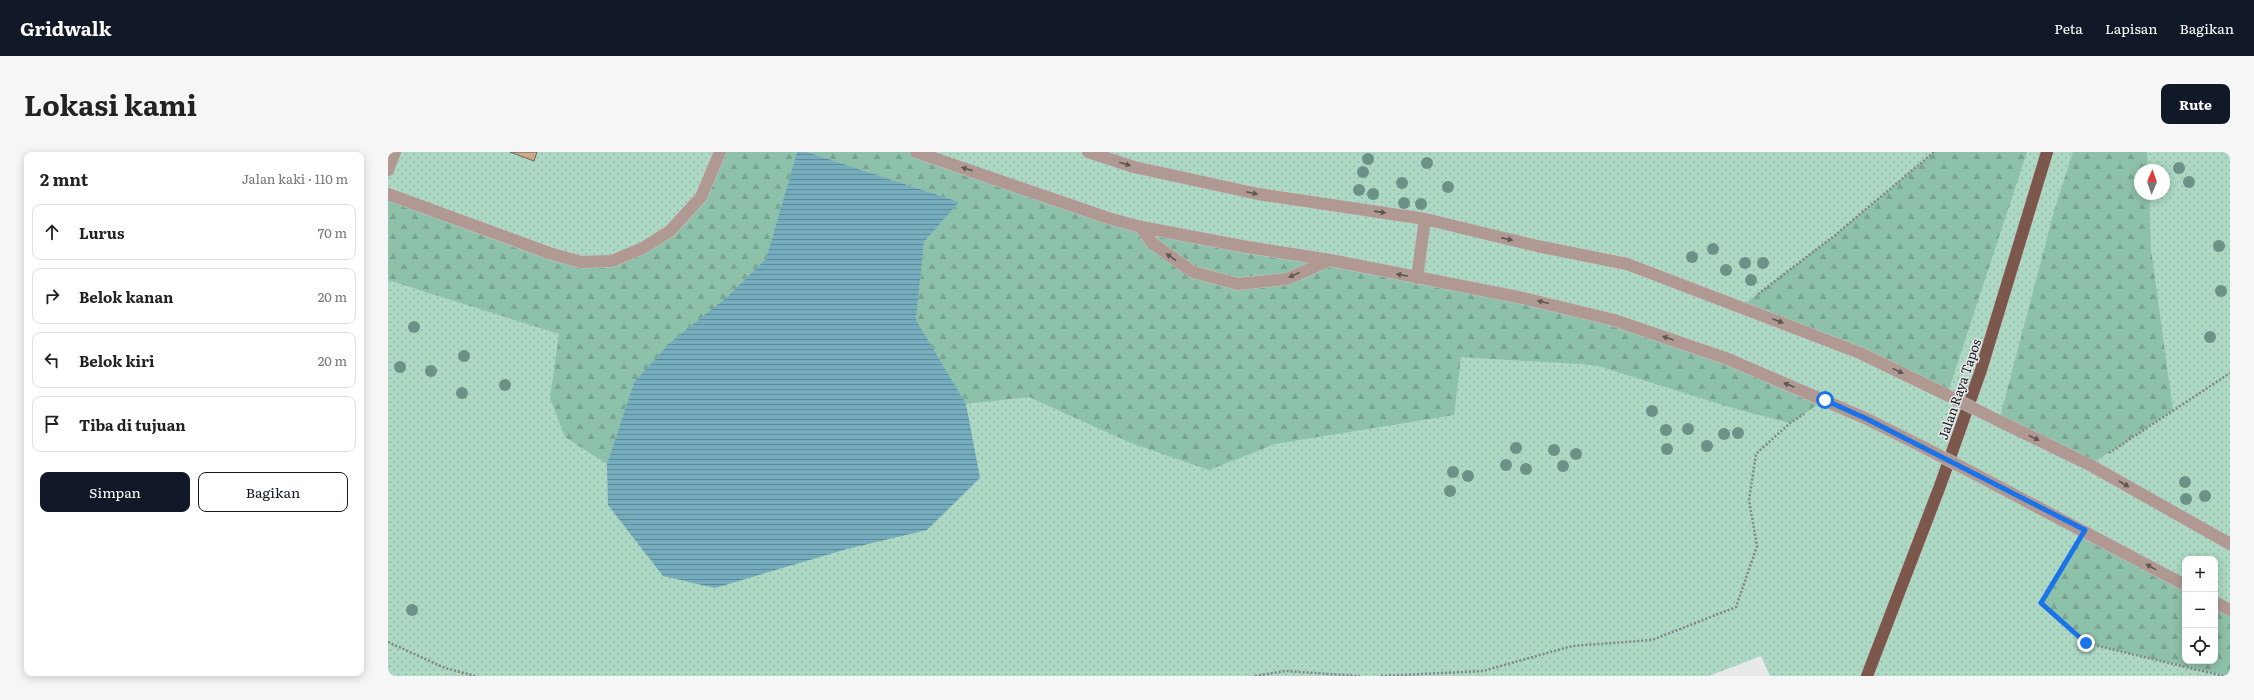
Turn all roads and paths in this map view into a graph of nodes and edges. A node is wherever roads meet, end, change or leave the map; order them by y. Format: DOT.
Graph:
graph roads {
  1 [pos="395,152"];
  2 [pos="720,152"];
  3 [pos="916,152"];
  4 [pos="1088,152"];
  5 [pos="1934,152"];
  6 [pos="2047,152"];
  7 [pos="388,170"];
  8 [pos="388,194"];
  9 [pos="1425,219"];
  10 [pos="1141,227"];
  11 [pos="1330,260"];
  12 [pos="1417,278"];
  13 [pos="1742,306"];
  14 [pos="2230,373"];
  15 [pos="1790,423"];
  16 [pos="2090,465"];
  17 [pos="2085,530"];
  18 [pos="2230,544"];
  19 [pos="2182,583"];
  20 [pos="2218,604"];
  21 [pos="2230,610"];
  22 [pos="388,642"];
  23 [pos="475,676"];
  24 [pos="1255,676"];
  25 [pos="1360,676"];
  26 [pos="1381,676"];
  27 [pos="1867,676"];
  28 [pos="2224,676"];
  1 -- 7 [label="lane"];
  2 -- 8 [label="lane"];
  10 -- 3 [label="lane, one-way"];
  4 -- 9 [label="lane, one-way"];
  5 -- 13 [label="path"];
  6 -- 27 [label="main road, Jalan Raya Tapos"];
  9 -- 12 [label="lane"];
  9 -- 13 [label="lane, one-way"];
  10 -- 11 [label="lane"];
  11 -- 10 [label="lane, one-way"];
  12 -- 11 [label="lane, one-way"];
  17 -- 12 [label="lane, one-way, bridge"];
  13 -- 16 [label="lane, one-way, bridge"];
  14 -- 16 [label="path"];
  15 -- 26 [label="path"];
  16 -- 18 [label="lane, one-way"];
  19 -- 17 [label="lane, one-way"];
  17 -- 28 [label="path"];
  20 -- 21 [label="lane"];
  22 -- 23 [label="path"];
  24 -- 25 [label="path"];
}
